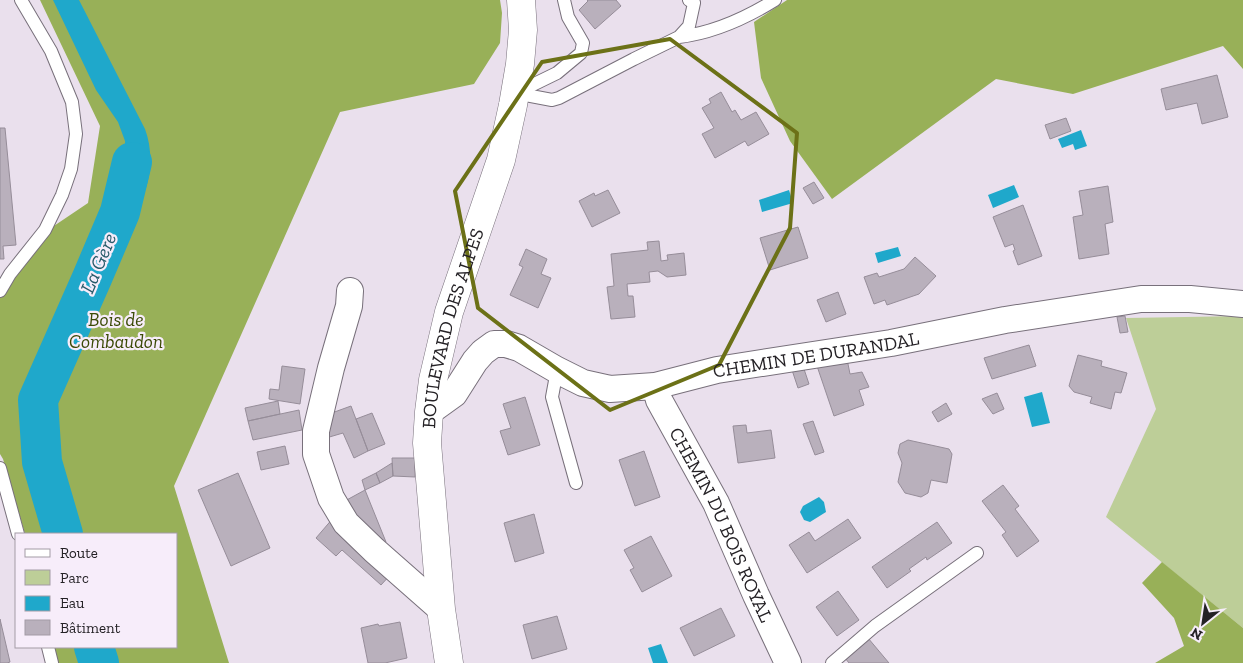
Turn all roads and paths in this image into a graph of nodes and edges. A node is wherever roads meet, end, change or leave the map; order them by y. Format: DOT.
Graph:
graph roads {
  1 [pos="21,0"];
  2 [pos="521,0"];
  3 [pos="564,0"];
  4 [pos="689,0"];
  5 [pos="775,0"];
  6 [pos="679,37"];
  7 [pos="515,93"];
  8 [pos="0,291"];
  9 [pos="350,291"];
  10 [pos="1243,304"];
  11 [pos="557,370"];
  12 [pos="655,386"];
  13 [pos="428,412"];
  14 [pos="0,468"];
  15 [pos="576,483"];
  16 [pos="18,533"];
  17 [pos="977,553"];
  18 [pos="441,609"];
  19 [pos="48,648"];
  20 [pos="52,663"];
  21 [pos="449,663"];
  22 [pos="788,663"];
  23 [pos="832,663"];
  1 -- 8 [label="lane"];
  2 -- 7 [label="street, BOULEVARD DES ALPES"];
  3 -- 7 [label="lane"];
  4 -- 6 [label="lane"];
  5 -- 6 [label="lane"];
  6 -- 7 [label="lane"];
  7 -- 13 [label="street, BOULEVARD DES ALPES"];
  9 -- 18 [label="street"];
  10 -- 12 [label="street, CHEMIN DE DURANDAL"];
  11 -- 12 [label="street, CHEMIN DE DURANDAL"];
  11 -- 13 [label="street, CHEMIN DE DURANDAL"];
  11 -- 15 [label="lane"];
  12 -- 22 [label="street, CHEMIN DU BOIS ROYAL"];
  13 -- 18 [label="street, BOULEVARD DES ALPES"];
  14 -- 16 [label="lane"];
  17 -- 23 [label="lane"];
  18 -- 21 [label="street, BOULEVARD DES ALPES"];
  19 -- 20 [label="lane"];
}
